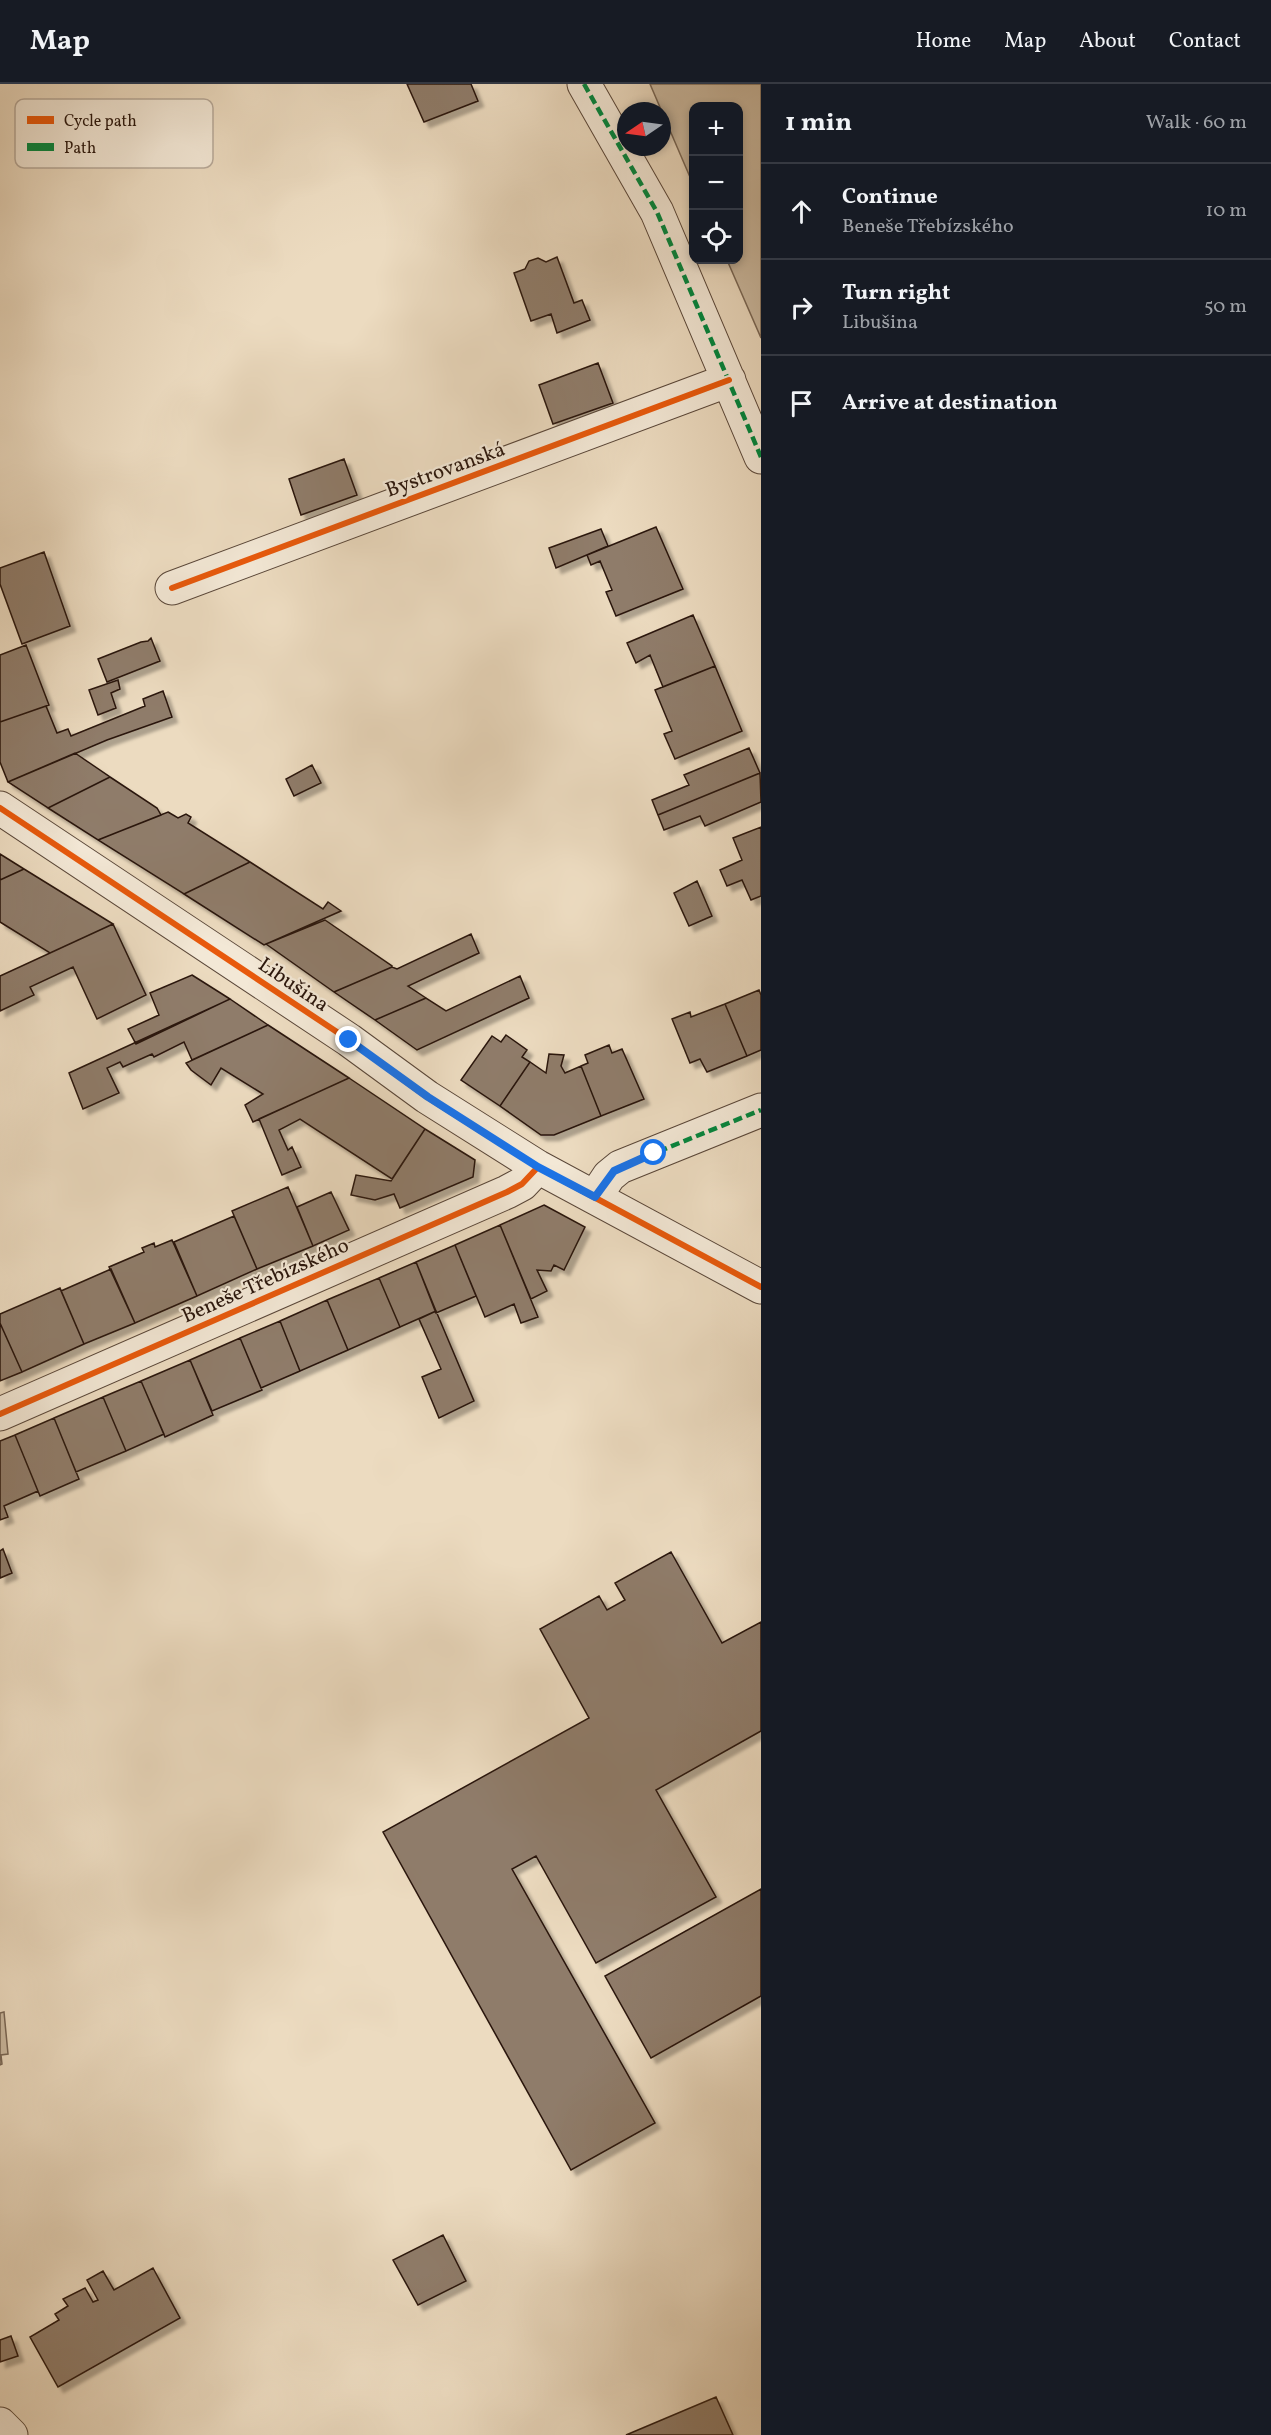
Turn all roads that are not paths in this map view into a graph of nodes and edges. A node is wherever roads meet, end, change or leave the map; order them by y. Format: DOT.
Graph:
graph roads {
  1 [pos="584,84"];
  2 [pos="729,381"];
  3 [pos="761,457"];
  4 [pos="172,588"];
  5 [pos="0,808"];
  6 [pos="761,1110"];
  7 [pos="538,1167"];
  8 [pos="595,1197"];
  9 [pos="761,1287"];
  10 [pos="0,1414"];
  11 [pos="0,2424"];
  12 [pos="11,2435"];
  1 -- 2 [label="street"];
  2 -- 3 [label="street"];
  2 -- 4 [label="street, Bystrovanská"];
  5 -- 7 [label="street, Libušina"];
  6 -- 8 [label="street"];
  7 -- 8 [label="street, Libušina"];
  7 -- 10 [label="street, Beneše Třebízského"];
  8 -- 9 [label="street, Libušina"];
  11 -- 12 [label="street"];
}
